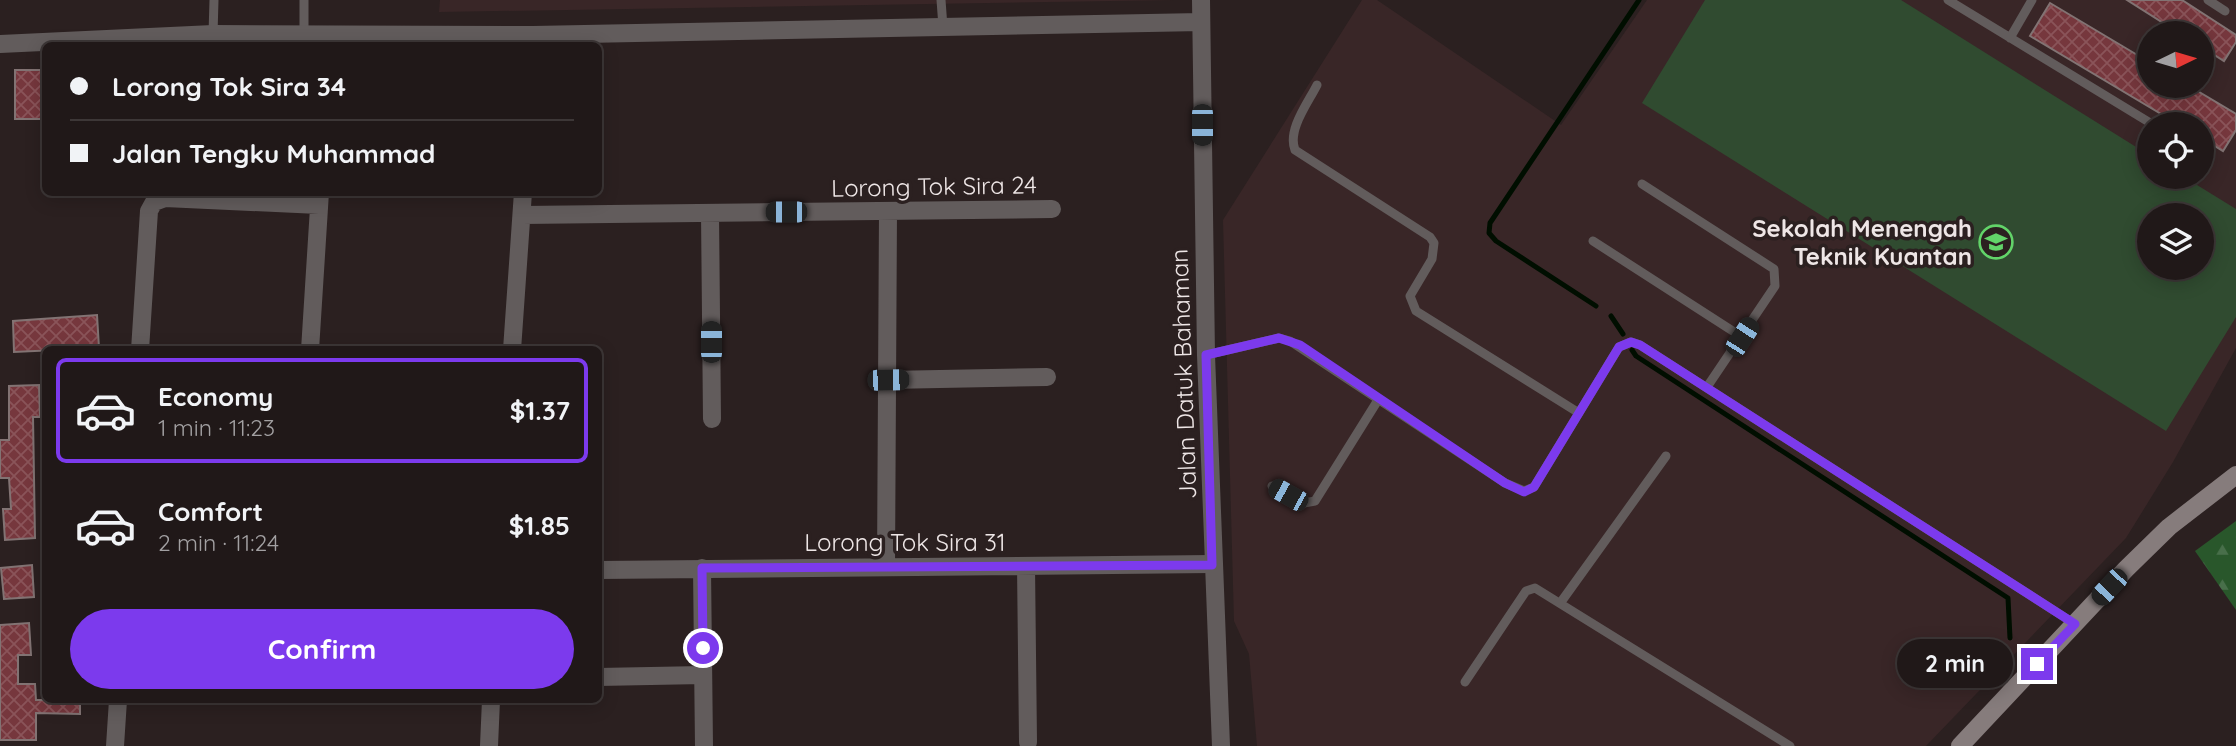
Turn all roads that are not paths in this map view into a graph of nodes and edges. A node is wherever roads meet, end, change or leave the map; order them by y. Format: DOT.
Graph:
graph roads {
  1 [pos="214,0"];
  2 [pos="304,0"];
  3 [pos="941,0"];
  4 [pos="1201,0"];
  5 [pos="1948,0"];
  6 [pos="2032,0"];
  7 [pos="2208,0"];
  8 [pos="2225,12"];
  9 [pos="1201,22"];
  10 [pos="943,27"];
  11 [pos="213,34"];
  12 [pos="304,36"];
  13 [pos="2010,38"];
  14 [pos="532,40"];
  15 [pos="330,41"];
  16 [pos="42,42"];
  17 [pos="43,42"];
  18 [pos="0,44"];
  19 [pos="1317,85"];
  20 [pos="2137,115"];
  21 [pos="1643,184"];
  22 [pos="523,196"];
  23 [pos="319,199"];
  24 [pos="1052,209"];
  25 [pos="888,211"];
  26 [pos="710,213"];
  27 [pos="522,215"];
  28 [pos="1594,241"];
  29 [pos="1742,337"];
  30 [pos="140,346"];
  31 [pos="310,346"];
  32 [pos="512,346"];
  33 [pos="1206,355"];
  34 [pos="1047,377"];
  35 [pos="888,380"];
  36 [pos="1707,387"];
  37 [pos="1378,400"];
  38 [pos="1579,413"];
  39 [pos="712,419"];
  40 [pos="1666,456"];
  41 [pos="2236,475"];
  42 [pos="1272,486"];
  43 [pos="1212,565"];
  44 [pos="886,566"];
  45 [pos="1026,566"];
  46 [pos="702,568"];
  47 [pos="602,570"];
  48 [pos="1561,602"];
  49 [pos="2075,624"];
  50 [pos="703,675"];
  51 [pos="602,677"];
  52 [pos="1465,682"];
  53 [pos="118,703"];
  54 [pos="491,703"];
  55 [pos="1028,743"];
  56 [pos="115,746"];
  57 [pos="489,746"];
  58 [pos="704,746"];
  59 [pos="1221,746"];
  60 [pos="1790,746"];
  61 [pos="1961,746"];
  1 -- 11 [label="lane"];
  2 -- 12 [label="lane"];
  3 -- 10 [label="lane"];
  4 -- 9 [label="street, Jalan Datuk Bahaman"];
  5 -- 13 [label="lane"];
  6 -- 13 [label="lane"];
  7 -- 8 [label="lane"];
  9 -- 10 [label="street"];
  9 -- 33 [label="street, Jalan Datuk Bahaman"];
  10 -- 14 [label="street"];
  11 -- 12 [label="street"];
  11 -- 17 [label="street"];
  12 -- 15 [label="street"];
  13 -- 20 [label="lane"];
  14 -- 15 [label="street"];
  16 -- 18 [label="street"];
  19 -- 38 [label="lane"];
  21 -- 29 [label="lane"];
  22 -- 27 [label="street"];
  23 -- 30 [label="street"];
  23 -- 31 [label="street"];
  24 -- 25 [label="street, Lorong Tok Sira 24"];
  25 -- 26 [label="street, Lorong Tok Sira 24"];
  25 -- 35 [label="street"];
  26 -- 27 [label="street, Lorong Tok Sira 24"];
  26 -- 39 [label="street"];
  27 -- 32 [label="street"];
  28 -- 29 [label="lane"];
  29 -- 36 [label="lane"];
  33 -- 37 [label="lane"];
  33 -- 43 [label="street, Jalan Datuk Bahaman"];
  34 -- 35 [label="street"];
  35 -- 44 [label="street"];
  36 -- 38 [label="lane"];
  36 -- 49 [label="lane"];
  37 -- 38 [label="lane"];
  37 -- 42 [label="lane"];
  40 -- 48 [label="lane"];
  41 -- 49 [label="main road"];
  43 -- 45 [label="street, Lorong Tok Sira 31"];
  43 -- 59 [label="street, Jalan Datuk Bahaman"];
  44 -- 45 [label="street, Lorong Tok Sira 31"];
  44 -- 46 [label="street, Lorong Tok Sira 31"];
  45 -- 55 [label="street"];
  46 -- 47 [label="street, Lorong Tok Sira 31"];
  46 -- 50 [label="street"];
  48 -- 52 [label="lane"];
  48 -- 60 [label="lane"];
  49 -- 61 [label="main road"];
  50 -- 51 [label="street"];
  50 -- 58 [label="street"];
  53 -- 56 [label="street"];
  54 -- 57 [label="street"];
}
